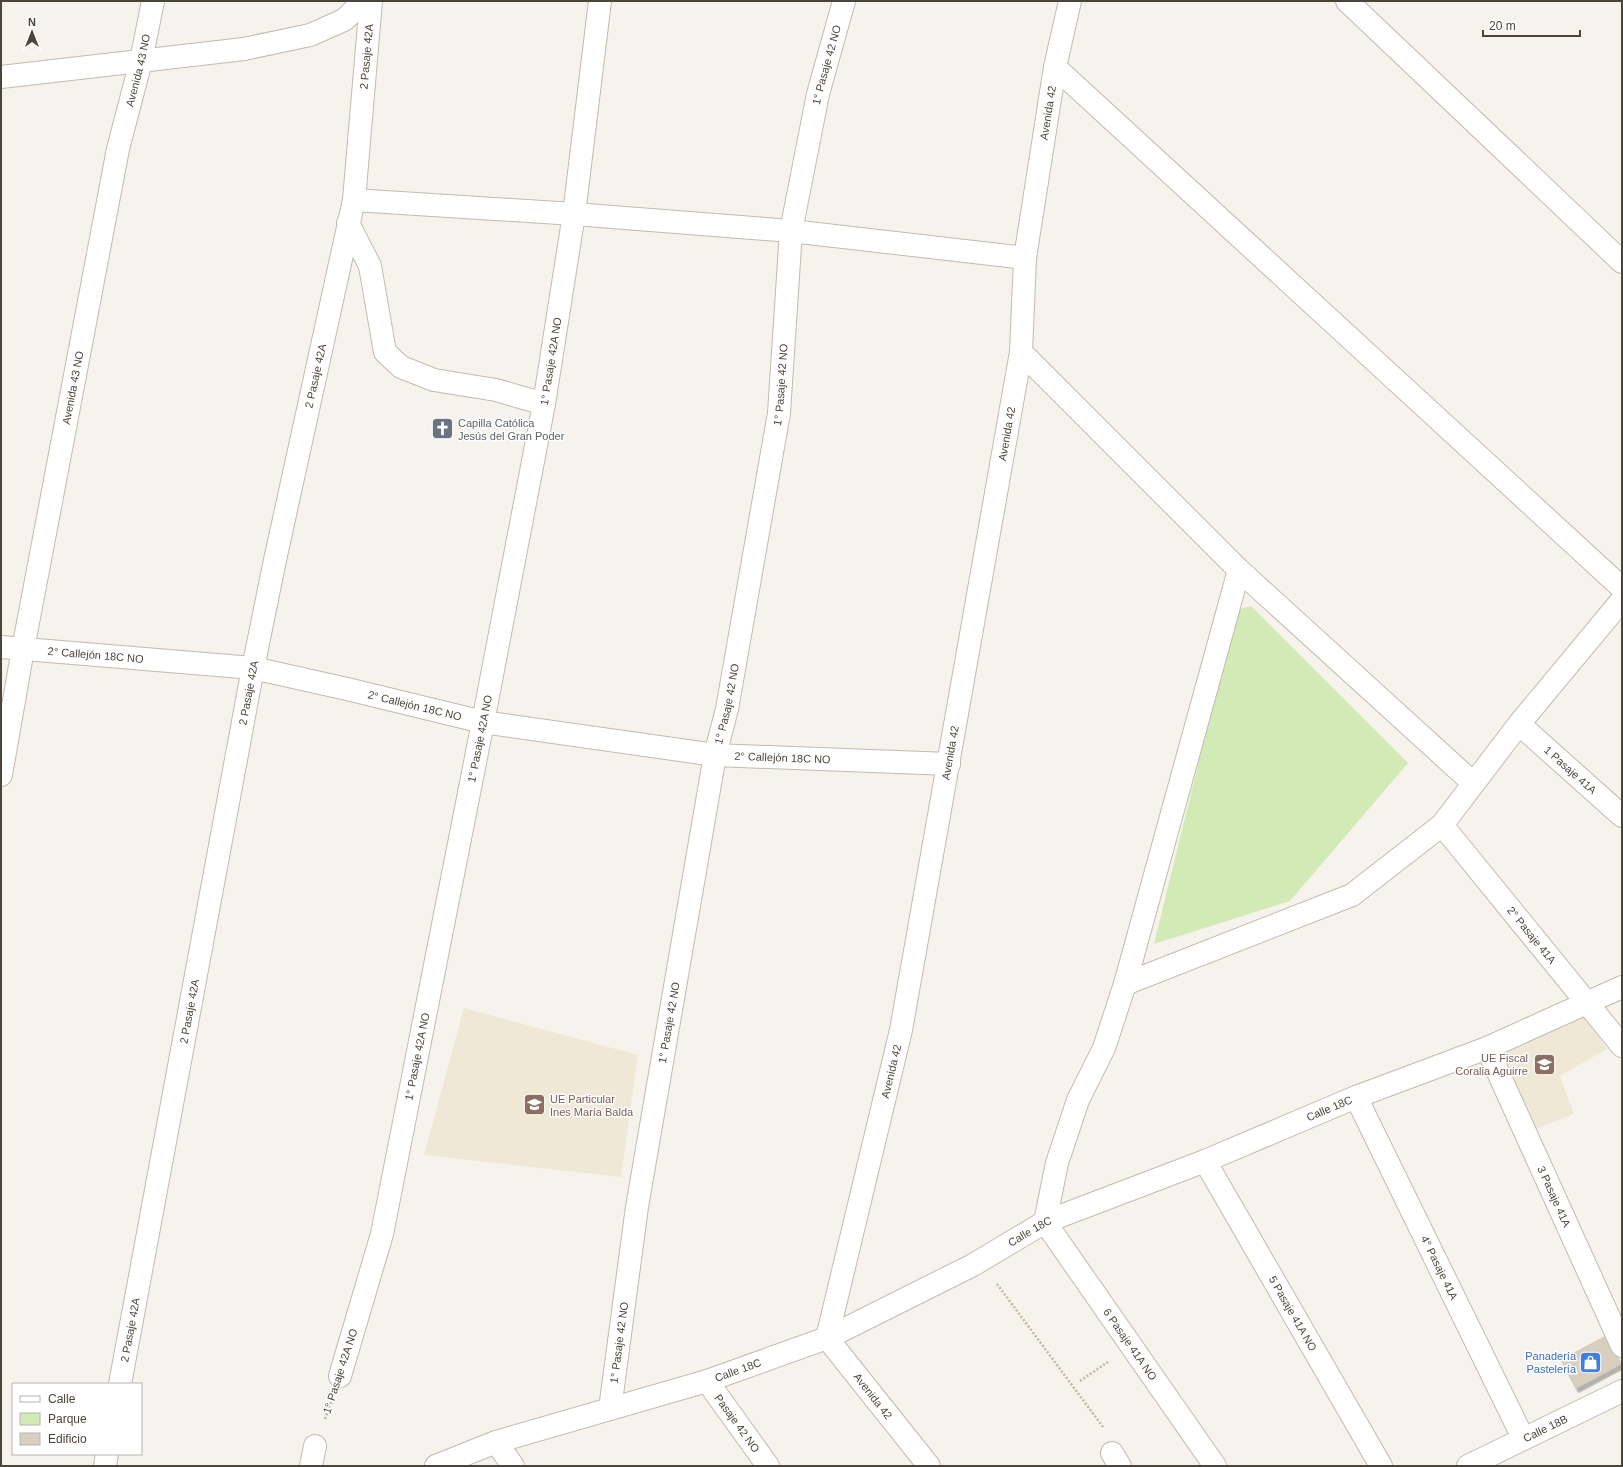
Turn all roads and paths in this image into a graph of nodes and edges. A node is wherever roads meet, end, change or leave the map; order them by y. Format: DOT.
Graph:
graph roads {
  1 [pos="153,1"];
  2 [pos="364,1"];
  3 [pos="371,1"];
  4 [pos="600,1"];
  5 [pos="844,1"];
  6 [pos="1070,1"];
  7 [pos="1347,1"];
  8 [pos="141,61"];
  9 [pos="1055,67"];
  10 [pos="1,77"];
  11 [pos="354,200"];
  12 [pos="574,214"];
  13 [pos="348,223"];
  14 [pos="791,231"];
  15 [pos="1025,258"];
  16 [pos="1622,262"];
  17 [pos="1021,352"];
  18 [pos="544,404"];
  19 [pos="1239,570"];
  20 [pos="1622,588"];
  21 [pos="1622,600"];
  22 [pos="1,647"];
  23 [pos="23,649"];
  24 [pos="252,668"];
  25 [pos="483,722"];
  26 [pos="1520,724"];
  27 [pos="715,755"];
  28 [pos="949,764"];
  29 [pos="1,775"];
  30 [pos="1473,783"];
  31 [pos="1622,816"];
  32 [pos="1442,825"];
  33 [pos="1125,984"];
  34 [pos="1622,987"];
  35 [pos="1587,1002"];
  36 [pos="1622,1046"];
  37 [pos="1487,1048"];
  38 [pos="1356,1098"];
  39 [pos="1205,1161"];
  40 [pos="1045,1222"];
  41 [pos="993,1278"];
  42 [pos="827,1338"];
  43 [pos="1131,1346"];
  44 [pos="1622,1346"];
  45 [pos="340,1376"];
  46 [pos="707,1381"];
  47 [pos="1080,1381"];
  48 [pos="120,1383"];
  49 [pos="1622,1391"];
  50 [pos="610,1409"];
  51 [pos="1104,1428"];
  52 [pos="1523,1438"];
  53 [pos="496,1442"];
  54 [pos="107,1455"];
  55 [pos="313,1456"];
  56 [pos="105,1466"];
  57 [pos="436,1466"];
  58 [pos="513,1466"];
  59 [pos="768,1466"];
  60 [pos="928,1466"];
  61 [pos="1215,1466"];
  62 [pos="1381,1466"];
  63 [pos="1468,1466"];
  1 -- 8 [label="street, Avenida 43 NO"];
  2 -- 8 [label="street"];
  3 -- 11 [label="street, 2 Pasaje 42A"];
  4 -- 12 [label="street, 1° Pasaje 42A NO"];
  5 -- 14 [label="street, 1° Pasaje 42 NO"];
  6 -- 9 [label="street, Avenida 42"];
  7 -- 16 [label="street"];
  8 -- 10 [label="street"];
  8 -- 23 [label="street, Avenida 43 NO"];
  9 -- 15 [label="street, Avenida 42"];
  9 -- 20 [label="street"];
  11 -- 12 [label="street"];
  11 -- 13 [label="street, 2 Pasaje 42A"];
  12 -- 14 [label="street"];
  12 -- 18 [label="street, 1° Pasaje 42A NO"];
  13 -- 18 [label="street"];
  13 -- 24 [label="street, 2 Pasaje 42A"];
  14 -- 15 [label="street"];
  14 -- 27 [label="street, 1° Pasaje 42 NO"];
  15 -- 17 [label="street, Avenida 42"];
  17 -- 19 [label="street"];
  17 -- 28 [label="street, Avenida 42"];
  18 -- 25 [label="street, 1° Pasaje 42A NO"];
  19 -- 30 [label="street"];
  19 -- 33 [label="street"];
  21 -- 26 [label="street"];
  22 -- 23 [label="street, 2° Callejón 18C NO"];
  23 -- 24 [label="street, 2° Callejón 18C NO"];
  23 -- 29 [label="street, Avenida 43 NO"];
  24 -- 25 [label="street, 2° Callejón 18C NO"];
  24 -- 48 [label="street, 2 Pasaje 42A"];
  25 -- 27 [label="street, 2° Callejón 18C NO"];
  25 -- 45 [label="street, 1° Pasaje 42A NO"];
  26 -- 30 [label="street"];
  26 -- 31 [label="street, 1 Pasaje 41A"];
  27 -- 28 [label="street, 2° Callejón 18C NO"];
  27 -- 50 [label="street, 1° Pasaje 42 NO"];
  28 -- 42 [label="street, Avenida 42"];
  30 -- 32 [label="street"];
  32 -- 33 [label="street"];
  32 -- 35 [label="street, 2° Pasaje 41A"];
  33 -- 40 [label="street"];
  34 -- 35 [label="street, Calle 18C"];
  35 -- 36 [label="street, 2° Pasaje 41A"];
  35 -- 37 [label="street, Calle 18C"];
  37 -- 38 [label="street, Calle 18C"];
  37 -- 44 [label="street, 3 Pasaje 41A"];
  38 -- 39 [label="street, Calle 18C"];
  38 -- 52 [label="street, 4° Pasaje 41A"];
  39 -- 40 [label="street, Calle 18C"];
  39 -- 62 [label="street, 5 Pasaje 41A NO"];
  40 -- 42 [label="street, Calle 18C"];
  40 -- 43 [label="street, 6 Pasaje 41A NO"];
  41 -- 51 [label="path"];
  42 -- 46 [label="street, Calle 18C"];
  42 -- 60 [label="street, Avenida 42"];
  43 -- 47 [label="path"];
  43 -- 61 [label="street, 6 Pasaje 41A NO"];
  45 -- 55 [label="path, 1° Pasaje 42A NO"];
  46 -- 50 [label="street, Calle 18C"];
  46 -- 59 [label="street, Pasaje 42 NO"];
  49 -- 52 [label="street, Calle 18B"];
  50 -- 53 [label="street, Calle 18C"];
  52 -- 63 [label="street, Calle 18B"];
  53 -- 57 [label="street, Calle 18C"];
  53 -- 58 [label="street"];
  54 -- 56 [label="street"];
}
